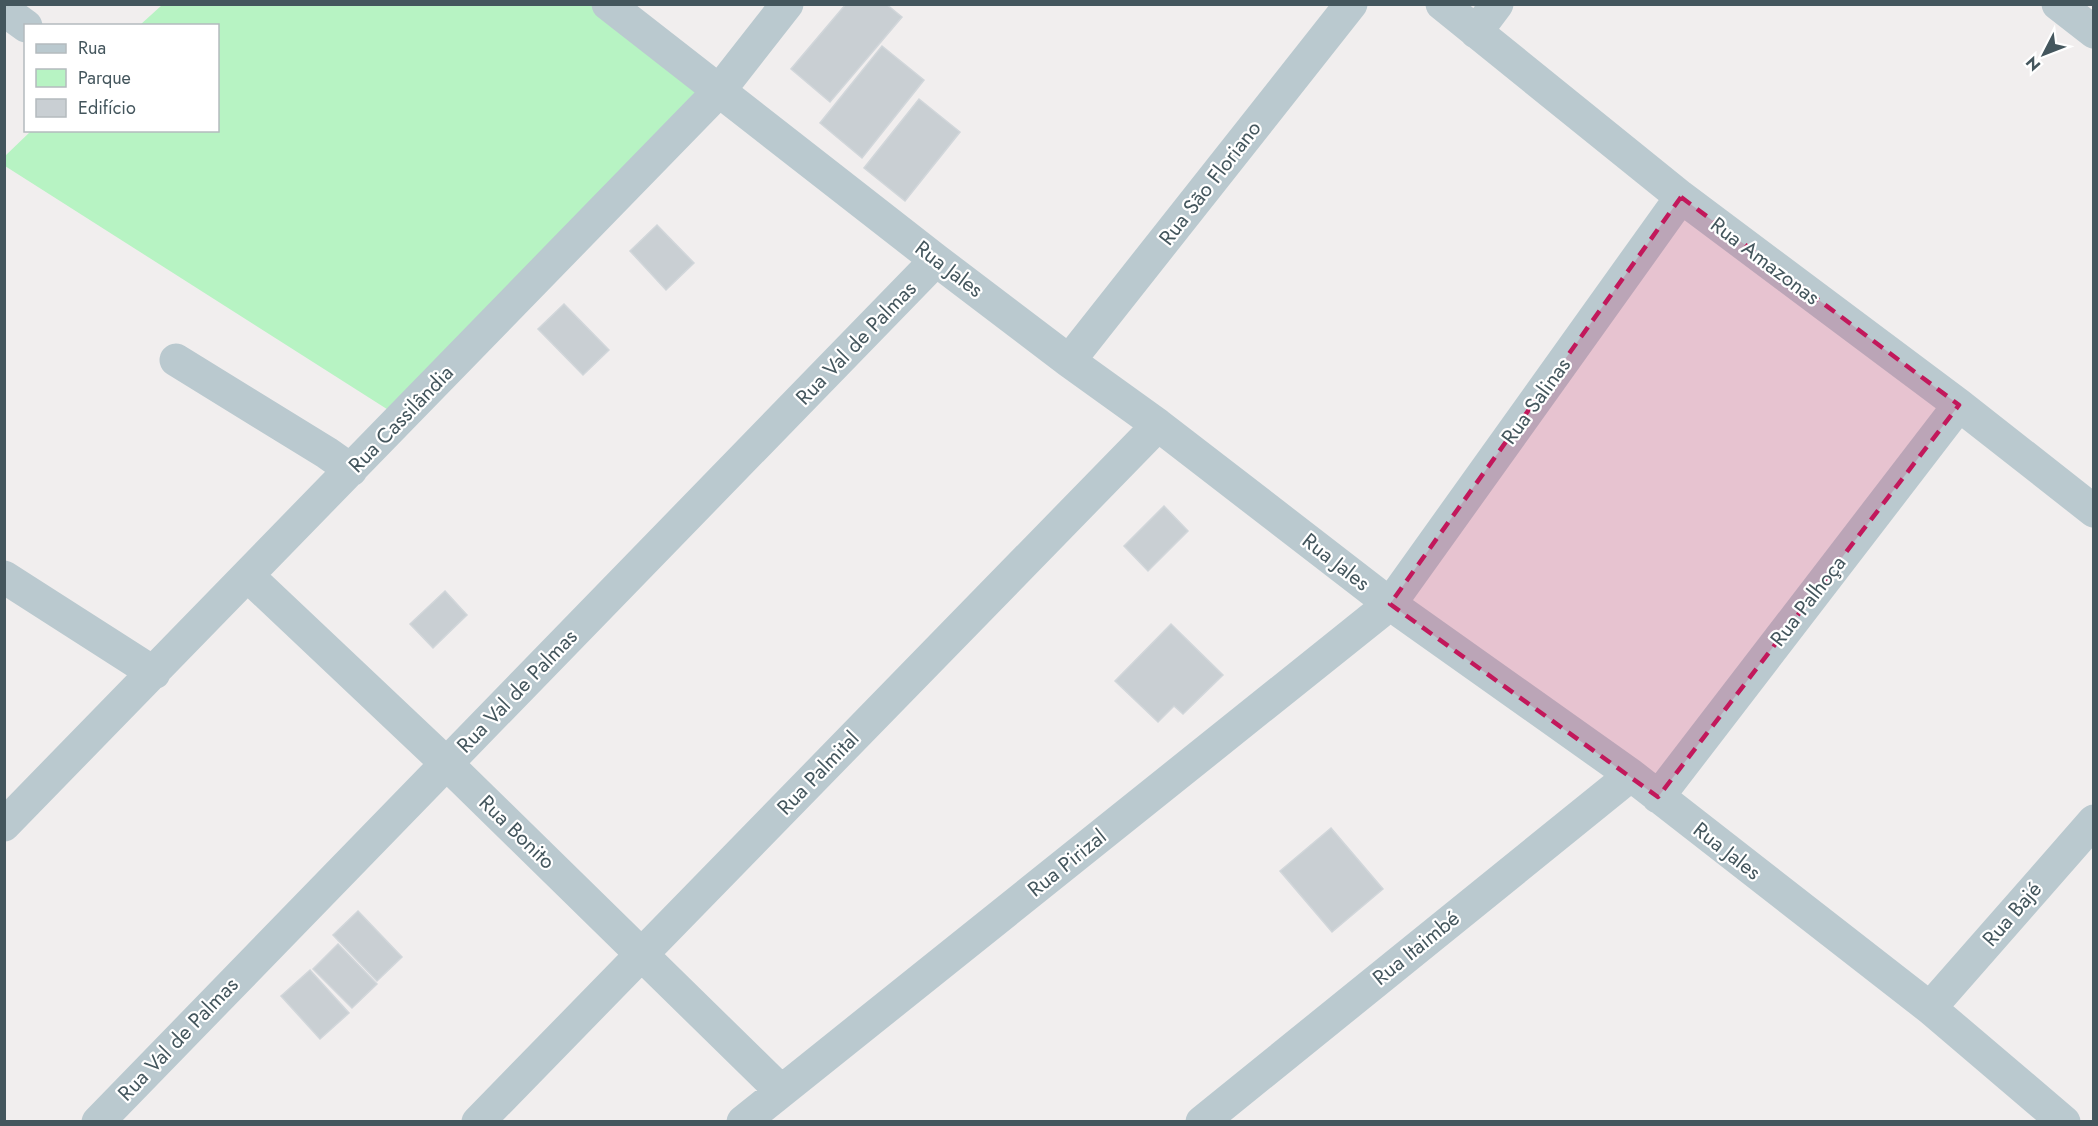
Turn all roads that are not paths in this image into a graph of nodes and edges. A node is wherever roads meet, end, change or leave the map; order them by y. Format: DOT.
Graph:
graph roads {
  1 [pos="608,4"];
  2 [pos="787,4"];
  3 [pos="1351,4"];
  4 [pos="1442,4"];
  5 [pos="1497,4"];
  6 [pos="2058,4"];
  7 [pos="4,10"];
  8 [pos="24,25"];
  9 [pos="1476,32"];
  10 [pos="2094,32"];
  11 [pos="719,91"];
  12 [pos="1681,198"];
  13 [pos="936,260"];
  14 [pos="176,360"];
  15 [pos="1069,361"];
  16 [pos="1959,405"];
  17 [pos="1158,425"];
  18 [pos="351,471"];
  19 [pos="2094,511"];
  20 [pos="248,576"];
  21 [pos="4,577"];
  22 [pos="1390,604"];
  23 [pos="154,673"];
  24 [pos="446,763"];
  25 [pos="1630,775"];
  26 [pos="1658,797"];
  27 [pos="2094,821"];
  28 [pos="4,825"];
  29 [pos="642,954"];
  30 [pos="1930,1008"];
  31 [pos="781,1091"];
  32 [pos="98,1122"];
  33 [pos="478,1122"];
  34 [pos="742,1122"];
  35 [pos="1202,1122"];
  36 [pos="2064,1122"];
  1 -- 11 [label="street, Rua Jales"];
  2 -- 11 [label="street, Rua Cassilândia"];
  3 -- 15 [label="street, Rua São Floriano"];
  4 -- 9 [label="street, Rua Amazonas"];
  5 -- 9 [label="street"];
  6 -- 10 [label="street"];
  7 -- 8 [label="street"];
  9 -- 12 [label="street, Rua Amazonas"];
  11 -- 13 [label="street, Rua Jales"];
  11 -- 18 [label="street, Rua Cassilândia"];
  12 -- 16 [label="street, Rua Amazonas"];
  12 -- 22 [label="street, Rua Salinas"];
  13 -- 15 [label="street, Rua Jales"];
  13 -- 24 [label="street, Rua Val de Palmas"];
  14 -- 18 [label="street"];
  15 -- 17 [label="street, Rua Jales"];
  16 -- 19 [label="street, Rua Amazonas"];
  16 -- 26 [label="street, Rua Palhoça"];
  17 -- 22 [label="street, Rua Jales"];
  17 -- 29 [label="street, Rua Palmital"];
  18 -- 20 [label="street, Rua Cassilândia"];
  20 -- 23 [label="street, Rua Cassilândia"];
  20 -- 24 [label="street, Rua Bonito"];
  21 -- 23 [label="street"];
  22 -- 25 [label="street, Rua Jales"];
  22 -- 31 [label="street, Rua Pirizal"];
  23 -- 28 [label="street, Rua Cassilândia"];
  24 -- 29 [label="street, Rua Bonito"];
  24 -- 32 [label="street, Rua Val de Palmas"];
  25 -- 26 [label="street, Rua Jales"];
  25 -- 35 [label="street, Rua Itaimbé"];
  26 -- 30 [label="street, Rua Jales"];
  27 -- 30 [label="street, Rua Bajé"];
  29 -- 31 [label="street, Rua Bonito"];
  29 -- 33 [label="street, Rua Palmital"];
  30 -- 36 [label="street, Rua Jales"];
  31 -- 34 [label="street, Rua Pirizal"];
}
